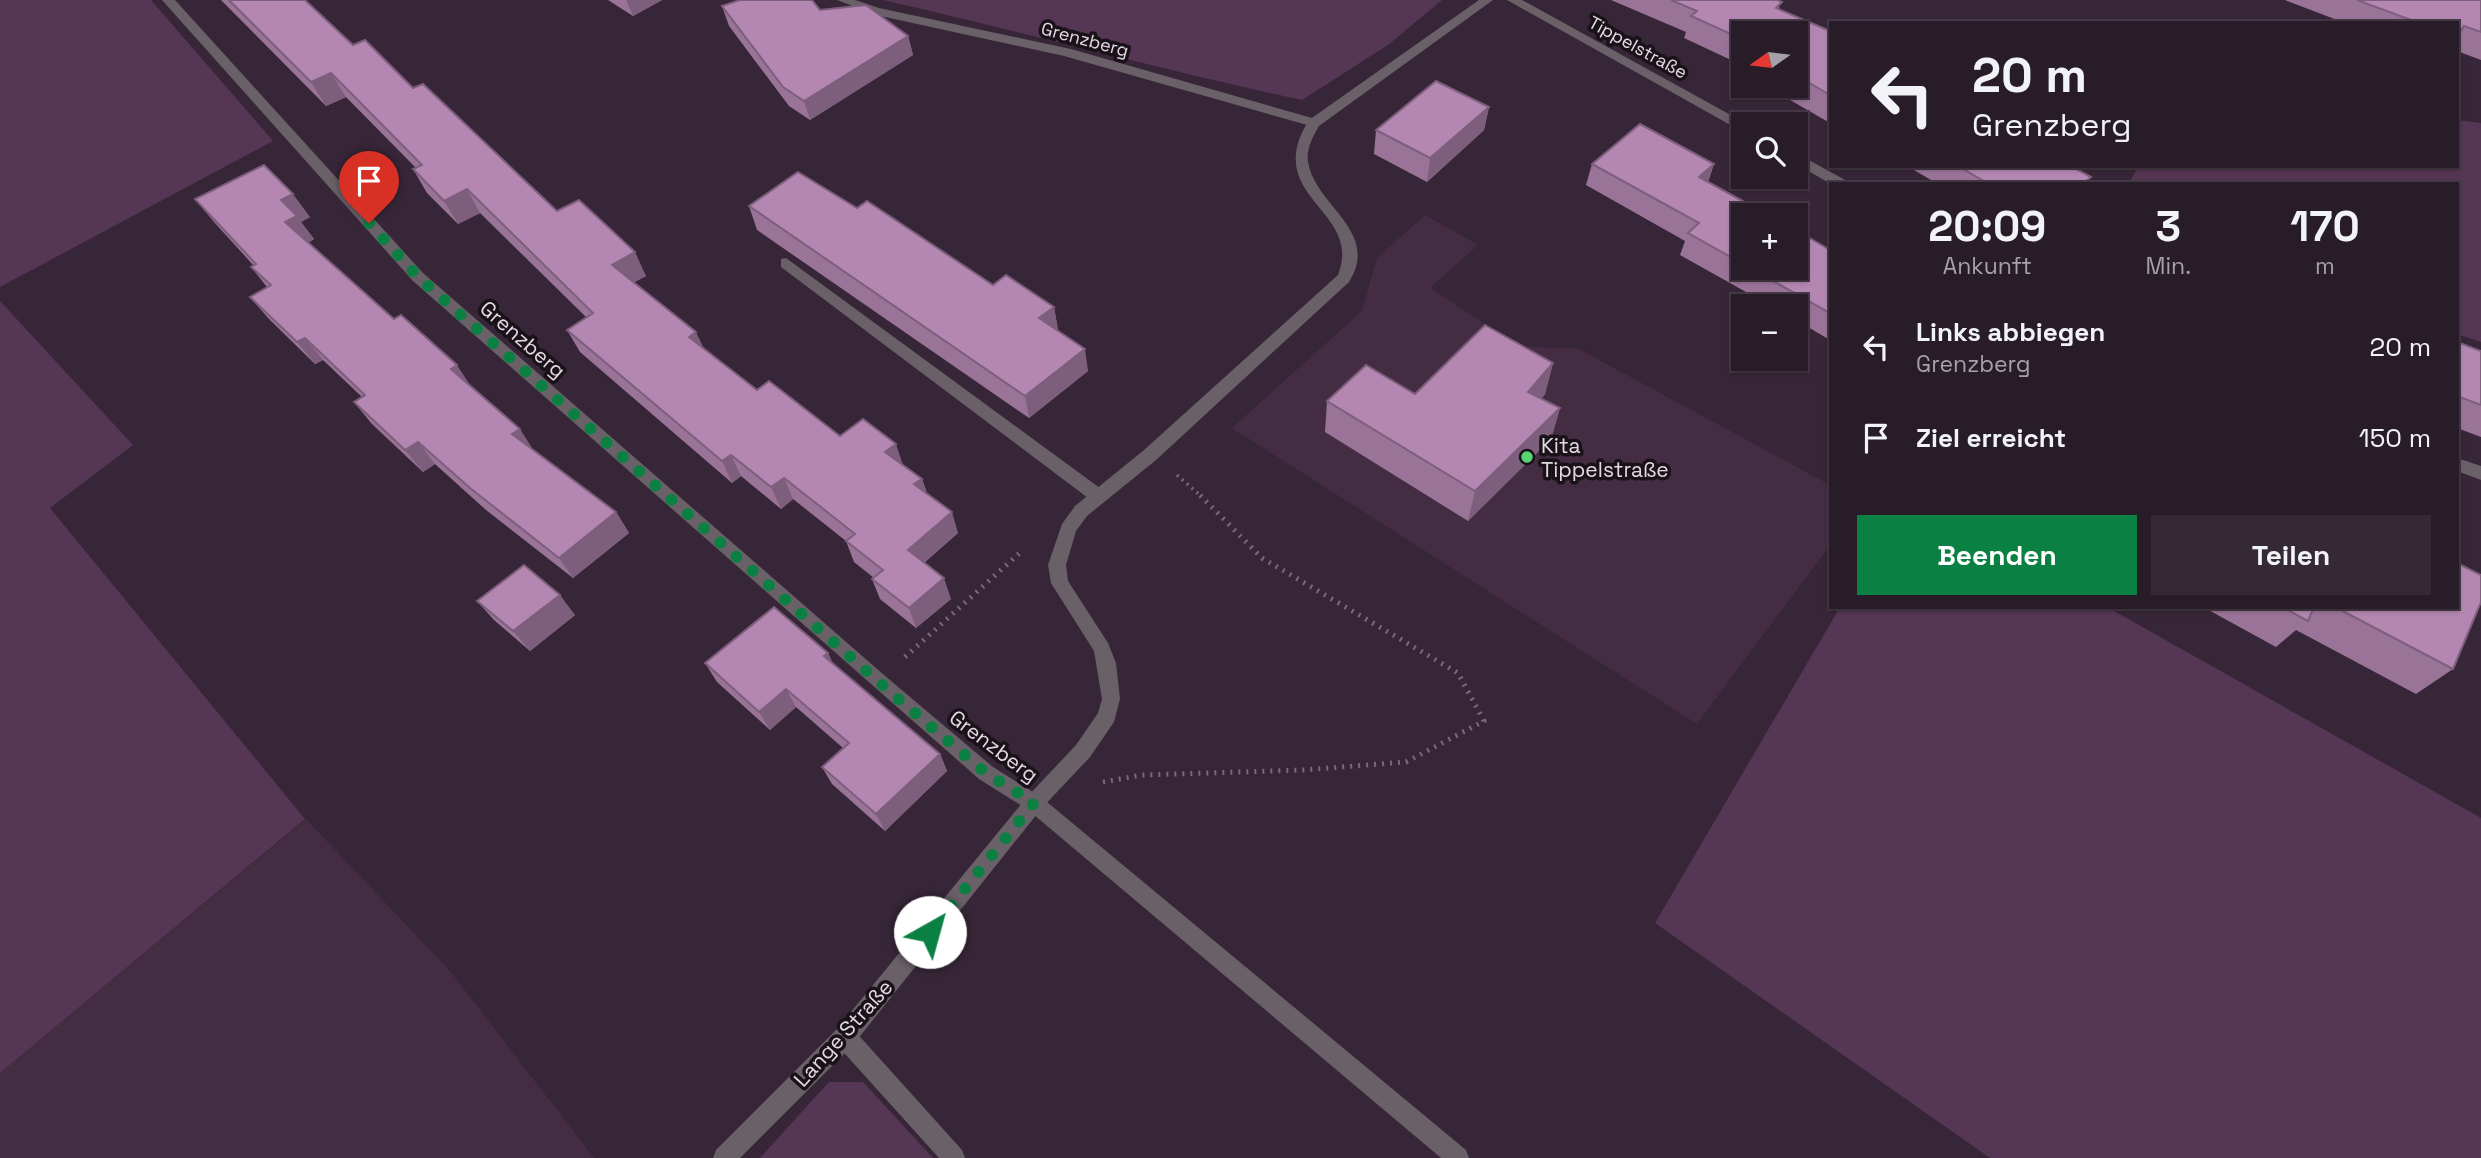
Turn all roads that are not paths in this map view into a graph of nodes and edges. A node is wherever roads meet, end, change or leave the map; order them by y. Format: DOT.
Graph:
graph roads {
  1 [pos="168,0"];
  2 [pos="844,0"];
  3 [pos="1487,0"];
  4 [pos="1513,0"];
  5 [pos="1731,121"];
  6 [pos="1314,123"];
  7 [pos="1808,165"];
  8 [pos="1838,182"];
  9 [pos="786,263"];
  10 [pos="2459,465"];
  11 [pos="2481,473"];
  12 [pos="1098,496"];
  13 [pos="1034,803"];
  14 [pos="845,1037"];
  15 [pos="724,1158"];
  16 [pos="954,1158"];
  17 [pos="1458,1158"];
  1 -- 13 [label="street, Grenzberg"];
  2 -- 6 [label="street, Grenzberg"];
  3 -- 6 [label="street"];
  4 -- 5 [label="street, Tippelstraße"];
  6 -- 12 [label="street, Grenzberg"];
  7 -- 8 [label="street"];
  9 -- 12 [label="street"];
  10 -- 11 [label="street"];
  12 -- 13 [label="street, Grenzberg"];
  13 -- 14 [label="street, Lange Straße"];
  13 -- 17 [label="street"];
  14 -- 15 [label="street, Lange Straße"];
  14 -- 16 [label="street"];
}
